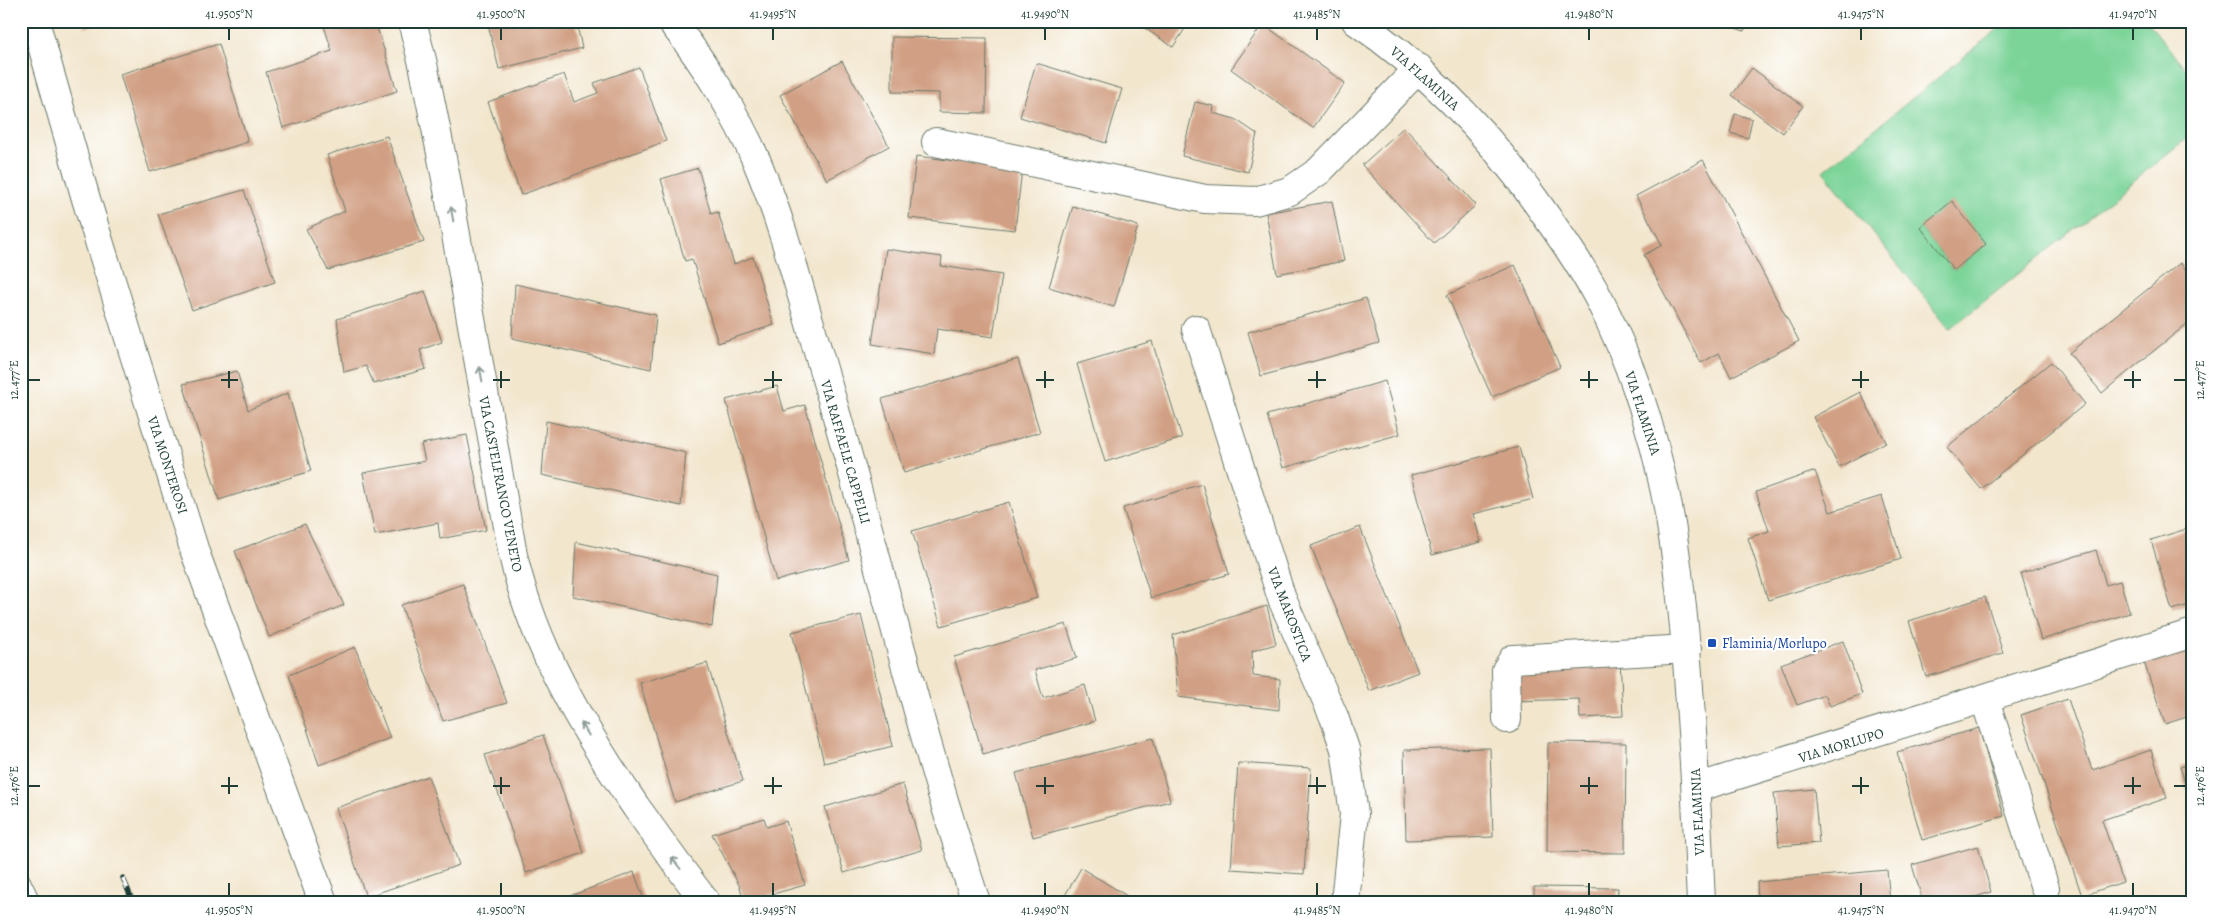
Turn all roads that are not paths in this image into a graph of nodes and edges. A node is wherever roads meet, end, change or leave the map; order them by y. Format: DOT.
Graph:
graph roads {
  1 [pos="35,21"];
  2 [pos="412,21"];
  3 [pos="671,21"];
  4 [pos="1356,21"];
  5 [pos="1419,68"];
  6 [pos="936,142"];
  7 [pos="1196,329"];
  8 [pos="2193,634"];
  9 [pos="1687,649"];
  10 [pos="1985,700"];
  11 [pos="1507,718"];
  12 [pos="1696,788"];
  13 [pos="21,882"];
  14 [pos="2045,888"];
  15 [pos="31,902"];
  16 [pos="323,902"];
  17 [pos="706,902"];
  18 [pos="976,902"];
  19 [pos="1345,902"];
  20 [pos="1701,902"];
  1 -- 16 [label="street, VIA MONTEROSI"];
  17 -- 2 [label="street, VIA CASTELFRANCO VENETO, one-way"];
  3 -- 18 [label="street, VIA RAFFAELE CAPPELLI"];
  4 -- 5 [label="street, VIA FLAMINIA"];
  5 -- 6 [label="street"];
  5 -- 9 [label="street, VIA FLAMINIA"];
  7 -- 19 [label="street, VIA MAROSTICA"];
  8 -- 10 [label="street, VIA MORLUPO"];
  9 -- 11 [label="street"];
  9 -- 12 [label="street, VIA FLAMINIA"];
  10 -- 12 [label="street, VIA MORLUPO"];
  10 -- 14 [label="street"];
  12 -- 20 [label="street, VIA FLAMINIA"];
  13 -- 15 [label="lane"];
}
